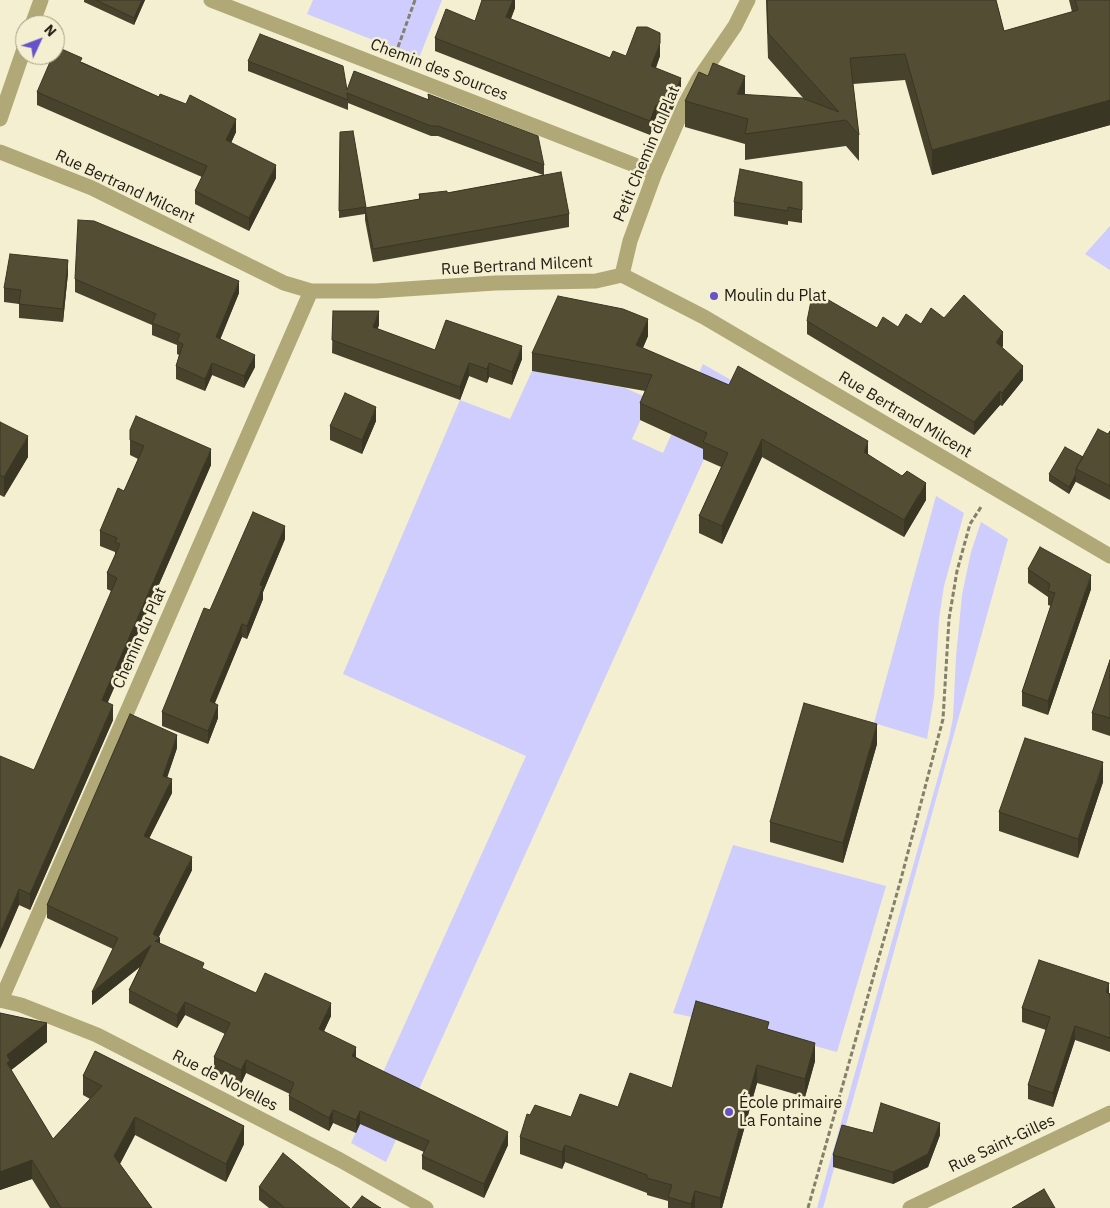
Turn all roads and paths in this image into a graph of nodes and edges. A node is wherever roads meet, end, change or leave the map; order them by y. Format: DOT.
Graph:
graph roads {
  1 [pos="41,0"];
  2 [pos="211,0"];
  3 [pos="415,0"];
  4 [pos="748,0"];
  5 [pos="36,15"];
  6 [pos="18,65"];
  7 [pos="390,69"];
  8 [pos="0,119"];
  9 [pos="0,152"];
  10 [pos="654,173"];
  11 [pos="622,275"];
  12 [pos="311,291"];
  13 [pos="993,487"];
  14 [pos="1110,556"];
  15 [pos="1,1000"];
  16 [pos="1110,1113"];
  17 [pos="426,1208"];
  18 [pos="808,1208"];
  19 [pos="910,1208"];
  1 -- 5 [label="street"];
  2 -- 7 [label="street, Chemin des Sources"];
  3 -- 7 [label="path"];
  4 -- 10 [label="street, Petit Chemin du Plat"];
  6 -- 8 [label="street"];
  7 -- 10 [label="street, Chemin des Sources"];
  9 -- 12 [label="street, Rue Bertrand Milcent"];
  10 -- 11 [label="street, Petit Chemin du Plat"];
  11 -- 12 [label="street, Rue Bertrand Milcent"];
  11 -- 13 [label="street, Rue Bertrand Milcent"];
  12 -- 15 [label="street, Chemin du Plat"];
  13 -- 14 [label="street, Rue Bertrand Milcent"];
  13 -- 18 [label="path"];
  15 -- 17 [label="street, Rue de Noyelles"];
  16 -- 19 [label="street, Rue Saint-Gilles"];
}
